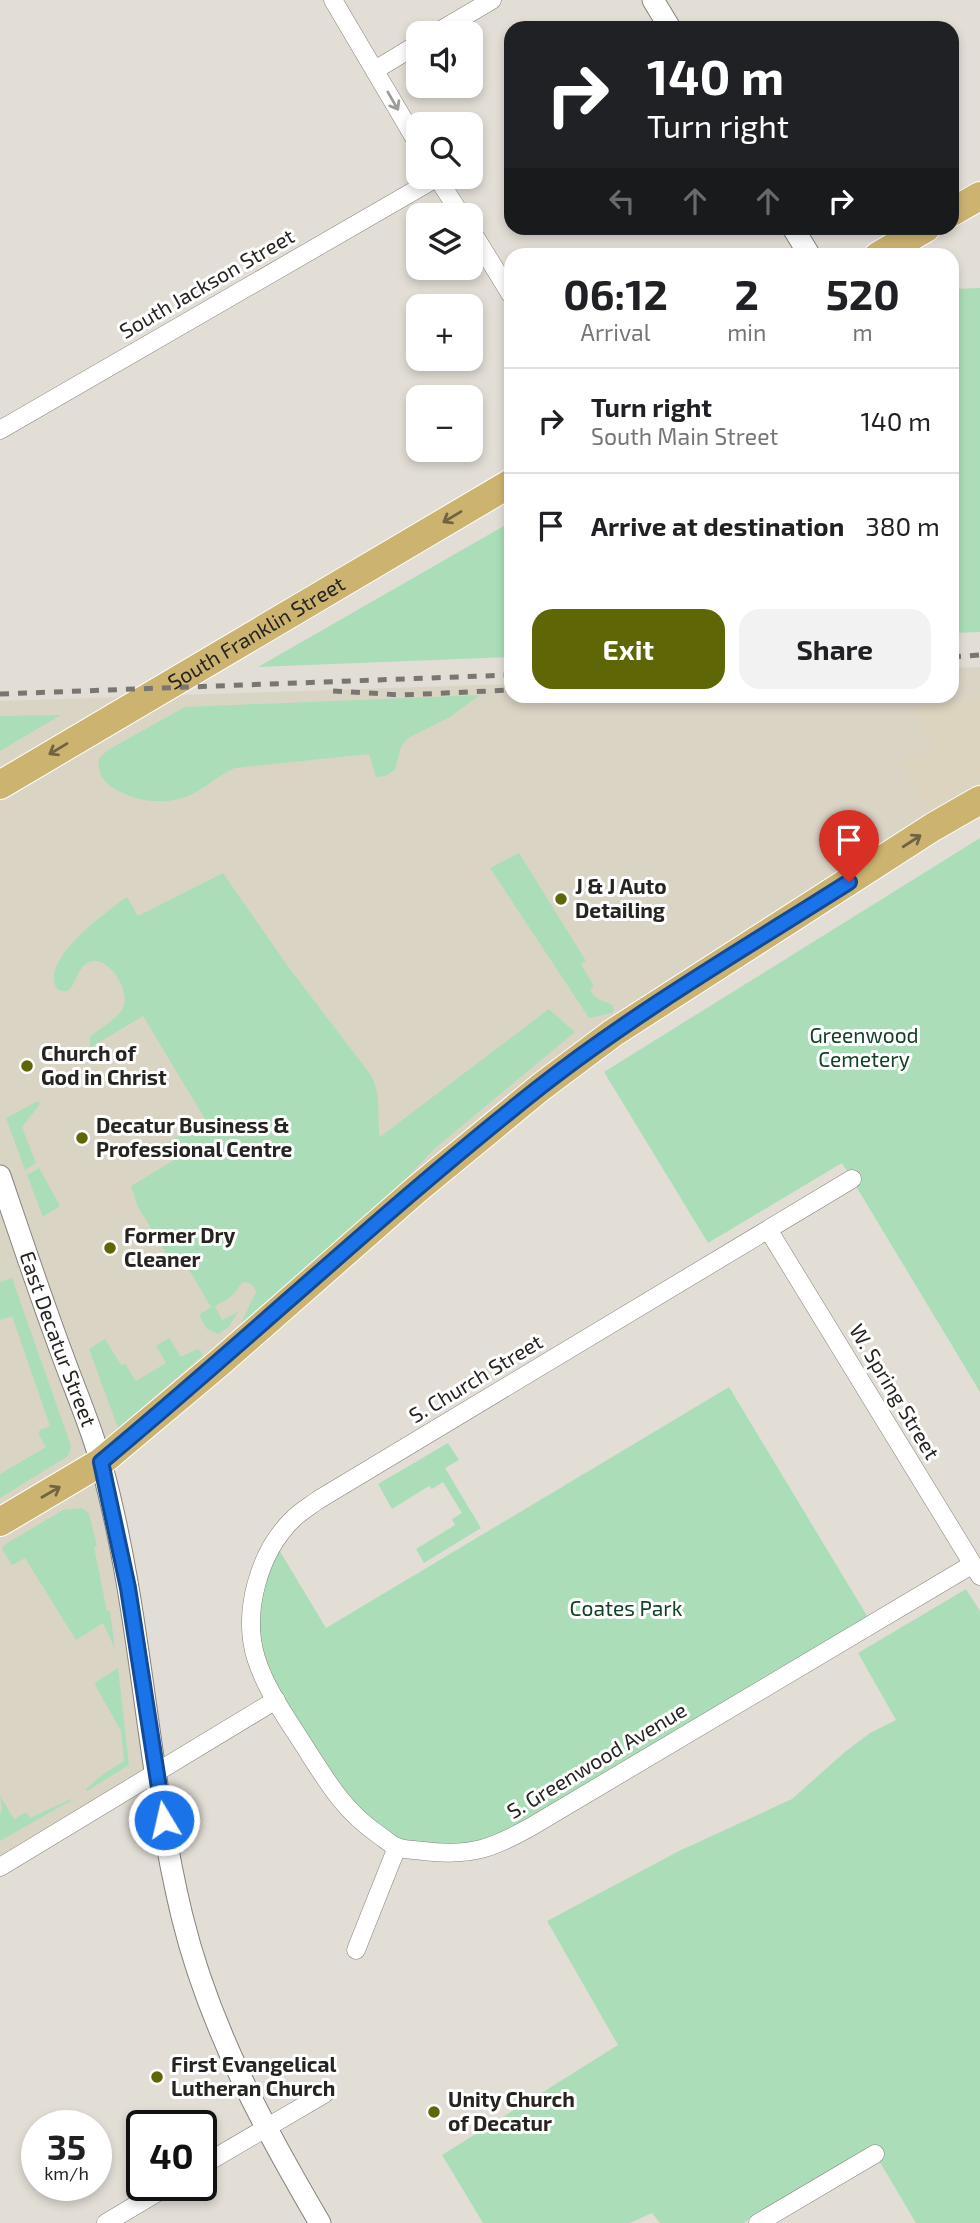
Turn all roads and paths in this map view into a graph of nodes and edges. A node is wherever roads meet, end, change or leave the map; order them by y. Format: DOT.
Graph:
graph roads {
  1 [pos="332,0"];
  2 [pos="492,0"];
  3 [pos="653,0"];
  4 [pos="456,21"];
  5 [pos="666,21"];
  6 [pos="406,51"];
  7 [pos="375,70"];
  8 [pos="406,123"];
  9 [pos="417,189"];
  10 [pos="980,196"];
  11 [pos="959,208"];
  12 [pos="914,235"];
  13 [pos="892,248"];
  14 [pos="483,250"];
  15 [pos="504,284"];
  16 [pos="0,430"];
  17 [pos="504,486"];
  18 [pos="0,785"];
  19 [pos="980,800"];
  20 [pos="0,1176"];
  21 [pos="852,1179"];
  22 [pos="769,1231"];
  23 [pos="101,1462"];
  24 [pos="0,1522"];
  25 [pos="976,1570"];
  26 [pos="276,1700"];
  27 [pos="157,1771"];
  28 [pos="397,1847"];
  29 [pos="0,1867"];
  30 [pos="356,1950"];
  31 [pos="324,2094"];
  32 [pos="264,2128"];
  33 [pos="875,2154"];
  34 [pos="217,2156"];
  35 [pos="143,2201"];
  36 [pos="106,2223"];
  37 [pos="320,2223"];
  38 [pos="758,2223"];
  1 -- 7 [label="street"];
  2 -- 4 [label="street"];
  3 -- 5 [label="street"];
  6 -- 7 [label="street"];
  7 -- 8 [label="street, one-way"];
  9 -- 16 [label="street, South Jackson Street"];
  10 -- 11 [label="main road"];
  12 -- 13 [label="main road"];
  14 -- 15 [label="street"];
  17 -- 18 [label="main road, South Franklin Street, one-way"];
  23 -- 19 [label="main road, one-way"];
  20 -- 23 [label="street, East Decatur Street"];
  21 -- 22 [label="street, S. Church Street"];
  22 -- 25 [label="street, W. Spring Street"];
  22 -- 26 [label="street, S. Church Street"];
  24 -- 23 [label="main road, one-way"];
  23 -- 27 [label="street, East Decatur Street"];
  25 -- 28 [label="street, S. Greenwood Avenue"];
  26 -- 27 [label="street"];
  26 -- 28 [label="street, S. Greenwood Avenue"];
  27 -- 29 [label="street"];
  27 -- 32 [label="street, East Decatur Street"];
  28 -- 30 [label="street"];
  31 -- 32 [label="street"];
  32 -- 34 [label="street"];
  32 -- 37 [label="street, East Decatur Street"];
  33 -- 38 [label="street"];
  35 -- 36 [label="street"];
}
